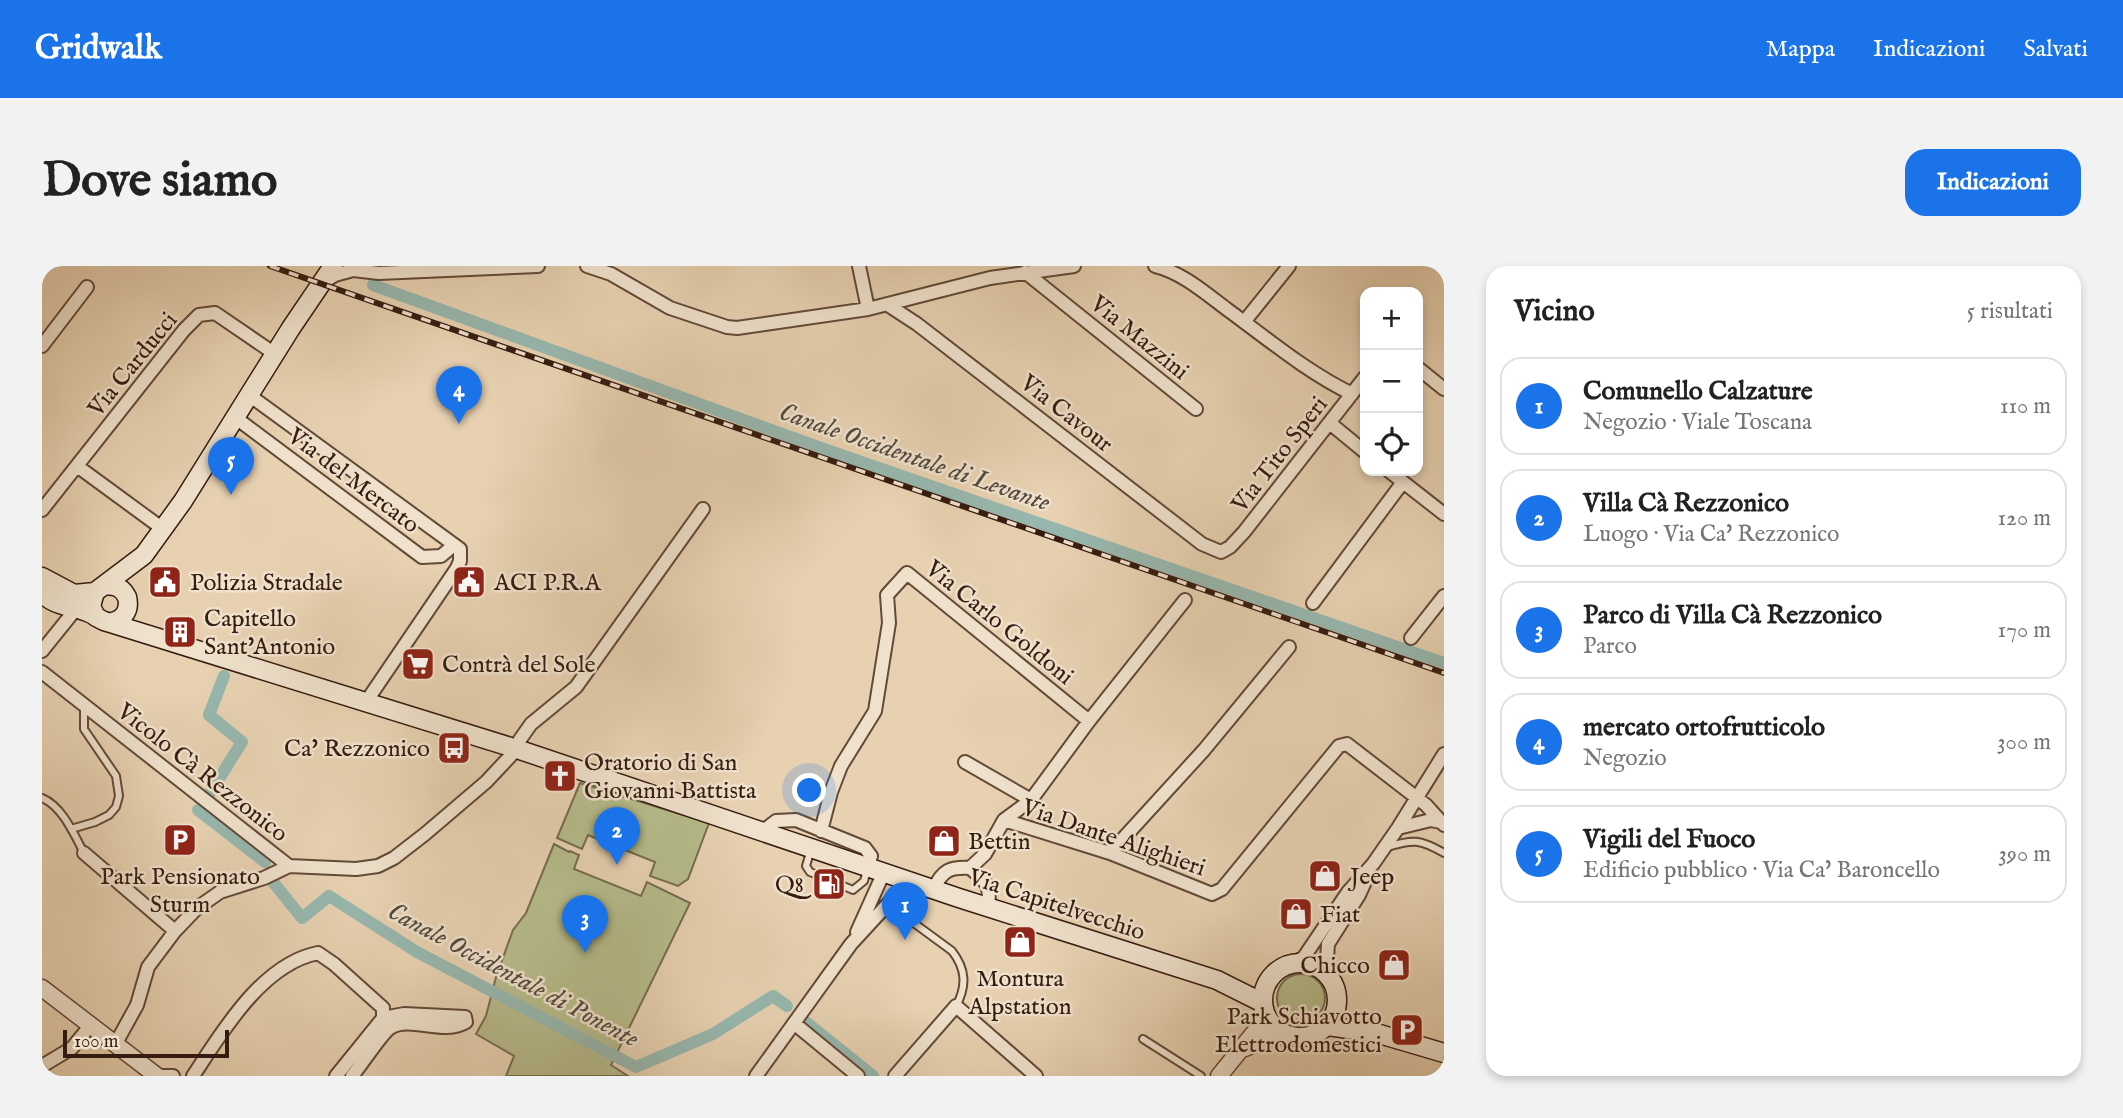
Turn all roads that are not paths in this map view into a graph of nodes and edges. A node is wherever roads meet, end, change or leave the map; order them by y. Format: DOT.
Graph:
graph roads {
  1 [pos="333,266"];
  2 [pos="365,266"];
  3 [pos="538,266"];
  4 [pos="587,266"];
  5 [pos="859,266"];
  6 [pos="1074,266"];
  7 [pos="1289,266"];
  8 [pos="1164,267"];
  9 [pos="1025,272"];
  10 [pos="379,273"];
  11 [pos="87,287"];
  12 [pos="317,289"];
  13 [pos="888,305"];
  14 [pos="868,309"];
  15 [pos="1244,322"];
  16 [pos="42,346"];
  17 [pos="275,354"];
  18 [pos="1423,372"];
  19 [pos="1360,384"];
  20 [pos="1444,388"];
  21 [pos="1352,394"];
  22 [pos="249,395"];
  23 [pos="1196,409"];
  24 [pos="236,418"];
  25 [pos="280,419"];
  26 [pos="1331,424"];
  27 [pos="265,440"];
  28 [pos="1360,448"];
  29 [pos="77,466"];
  30 [pos="1395,476"];
  31 [pos="1403,482"];
  32 [pos="703,509"];
  33 [pos="42,510"];
  34 [pos="1444,514"];
  35 [pos="163,529"];
  36 [pos="454,545"];
  37 [pos="1221,552"];
  38 [pos="144,555"];
  39 [pos="42,577"];
  40 [pos="99,589"];
  41 [pos="42,593"];
  42 [pos="1444,596"];
  43 [pos="1185,600"];
  44 [pos="128,601"];
  45 [pos="75,602"];
  46 [pos="1313,603"];
  47 [pos="104,619"];
  48 [pos="1411,638"];
  49 [pos="169,640"];
  50 [pos="1289,647"];
  51 [pos="42,651"];
  52 [pos="42,672"];
  53 [pos="366,702"];
  54 [pos="84,707"];
  55 [pos="1089,721"];
  56 [pos="517,748"];
  57 [pos="1444,754"];
  58 [pos="965,762"];
  59 [pos="42,797"];
  60 [pos="1415,797"];
  61 [pos="1031,800"];
  62 [pos="116,807"];
  63 [pos="124,810"];
  64 [pos="1004,820"];
  65 [pos="1442,824"];
  66 [pos="1398,828"];
  67 [pos="71,829"];
  68 [pos="763,831"];
  69 [pos="821,831"];
  70 [pos="812,848"];
  71 [pos="1384,849"];
  72 [pos="84,853"];
  73 [pos="1110,853"];
  74 [pos="1444,853"];
  75 [pos="1373,863"];
  76 [pos="289,866"];
  77 [pos="970,868"];
  78 [pos="876,869"];
  79 [pos="909,881"];
  80 [pos="934,889"];
  81 [pos="888,904"];
  82 [pos="988,907"];
  83 [pos="175,931"];
  84 [pos="851,944"];
  85 [pos="1295,964"];
  86 [pos="1326,973"];
  87 [pos="1217,980"];
  88 [pos="1268,981"];
  89 [pos="42,988"];
  90 [pos="1338,1004"];
  91 [pos="956,1006"];
  92 [pos="1265,1010"];
  93 [pos="387,1023"];
  94 [pos="795,1024"];
  95 [pos="90,1026"];
  96 [pos="1328,1026"];
  97 [pos="1376,1032"];
  98 [pos="1287,1035"];
  99 [pos="1143,1039"];
  100 [pos="116,1043"];
  101 [pos="1240,1050"];
  102 [pos="1444,1053"];
  103 [pos="42,1066"];
  104 [pos="156,1076"];
  105 [pos="164,1076"];
  106 [pos="173,1076"];
  107 [pos="193,1076"];
  108 [pos="336,1076"];
  109 [pos="352,1076"];
  110 [pos="757,1076"];
  111 [pos="858,1076"];
  112 [pos="895,1076"];
  113 [pos="1037,1076"];
  114 [pos="1201,1076"];
  115 [pos="1219,1076"];
  1 -- 12 [label="main road"];
  2 -- 10 [label="street"];
  3 -- 10 [label="street"];
  4 -- 14 [label="street"];
  5 -- 14 [label="street"];
  6 -- 9 [label="street"];
  7 -- 15 [label="street"];
  8 -- 15 [label="street"];
  9 -- 13 [label="street"];
  9 -- 23 [label="street, Via Mazzini"];
  10 -- 12 [label="street"];
  11 -- 16 [label="street"];
  12 -- 17 [label="main road"];
  13 -- 14 [label="street"];
  13 -- 37 [label="street, Via Cavour"];
  15 -- 21 [label="street"];
  17 -- 22 [label="main road"];
  17 -- 29 [label="street, Via Carducci"];
  18 -- 20 [label="street"];
  19 -- 21 [label="street, Via Tito Speri"];
  21 -- 26 [label="street, Via Tito Speri"];
  22 -- 24 [label="main road"];
  22 -- 25 [label="street, Via del Mercato"];
  24 -- 27 [label="street, Via del Mercato"];
  24 -- 35 [label="main road"];
  25 -- 27 [label="street, Via del Mercato"];
  25 -- 36 [label="street, Via del Mercato"];
  26 -- 28 [label="street"];
  26 -- 37 [label="street, Via Tito Speri"];
  27 -- 36 [label="street, Via del Mercato"];
  29 -- 33 [label="street, Via Carducci"];
  29 -- 35 [label="street"];
  30 -- 31 [label="street"];
  31 -- 34 [label="street"];
  31 -- 46 [label="street"];
  32 -- 56 [label="street, Vicolo Cà Rezzonico"];
  35 -- 38 [label="main road"];
  36 -- 53 [label="street"];
  38 -- 40 [label="main road"];
  38 -- 44 [label="main road"];
  39 -- 45 [label="main road"];
  40 -- 44 [label="main road"];
  40 -- 45 [label="main road"];
  40 -- 47 [label="main road"];
  41 -- 45 [label="main road"];
  42 -- 48 [label="street"];
  43 -- 55 [label="street"];
  44 -- 47 [label="main road"];
  44 -- 49 [label="main road"];
  45 -- 47 [label="main road, Via Capitelvecchio"];
  45 -- 51 [label="street"];
  47 -- 49 [label="main road, Via Capitelvecchio"];
  49 -- 53 [label="main road, Via Capitelvecchio"];
  50 -- 73 [label="street"];
  52 -- 54 [label="street, Vicolo Cà Rezzonico"];
  53 -- 56 [label="main road, Via Capitelvecchio"];
  54 -- 62 [label="lane"];
  54 -- 76 [label="street, Vicolo Cà Rezzonico"];
  55 -- 61 [label="street"];
  55 -- 69 [label="street, Via Carlo Goldoni"];
  56 -- 68 [label="main road, Via Capitelvecchio"];
  56 -- 76 [label="street, Vicolo Cà Rezzonico"];
  57 -- 60 [label="street"];
  58 -- 61 [label="street"];
  59 -- 67 [label="lane"];
  60 -- 65 [label="street"];
  60 -- 66 [label="street"];
  60 -- 73 [label="street, Via Dante Alighieri"];
  61 -- 64 [label="street"];
  62 -- 63 [label="lane"];
  62 -- 67 [label="lane"];
  64 -- 73 [label="street, Via Dante Alighieri"];
  64 -- 77 [label="street"];
  65 -- 66 [label="street"];
  66 -- 71 [label="street"];
  67 -- 72 [label="lane"];
  68 -- 69 [label="street"];
  68 -- 70 [label="main road, Via Capitelvecchio"];
  69 -- 78 [label="street"];
  70 -- 78 [label="main road, Via Capitelvecchio"];
  70 -- 78 [label="lane"];
  71 -- 74 [label="lane"];
  71 -- 75 [label="street"];
  72 -- 83 [label="street"];
  75 -- 85 [label="street"];
  75 -- 86 [label="street"];
  76 -- 83 [label="street"];
  77 -- 80 [label="street"];
  77 -- 82 [label="street"];
  78 -- 79 [label="main road, Via Capitelvecchio"];
  78 -- 84 [label="street"];
  79 -- 80 [label="main road, Via Capitelvecchio"];
  79 -- 81 [label="street"];
  80 -- 82 [label="main road, Via Capitelvecchio"];
  81 -- 84 [label="street"];
  81 -- 91 [label="lane"];
  82 -- 87 [label="main road, Via Capitelvecchio"];
  83 -- 100 [label="street"];
  84 -- 94 [label="street"];
  85 -- 86 [label="main road"];
  85 -- 88 [label="main road"];
  86 -- 90 [label="main road"];
  87 -- 88 [label="main road, Via Capitelvecchio"];
  87 -- 92 [label="main road, Via Capitelvecchio"];
  88 -- 92 [label="main road"];
  89 -- 95 [label="street"];
  90 -- 96 [label="main road"];
  90 -- 97 [label="main road"];
  91 -- 112 [label="street"];
  91 -- 113 [label="street"];
  92 -- 98 [label="main road, Via Capitelvecchio"];
  92 -- 101 [label="street"];
  93 -- 93 [label="street"];
  93 -- 107 [label="street"];
  93 -- 108 [label="street"];
  93 -- 109 [label="street"];
  94 -- 110 [label="street"];
  94 -- 111 [label="street"];
  95 -- 100 [label="street"];
  95 -- 103 [label="street"];
  96 -- 97 [label="main road"];
  96 -- 98 [label="main road"];
  97 -- 102 [label="main road"];
  98 -- 101 [label="street"];
  99 -- 114 [label="lane"];
  100 -- 104 [label="street"];
  101 -- 115 [label="street"];
  105 -- 106 [label="street"];
}
